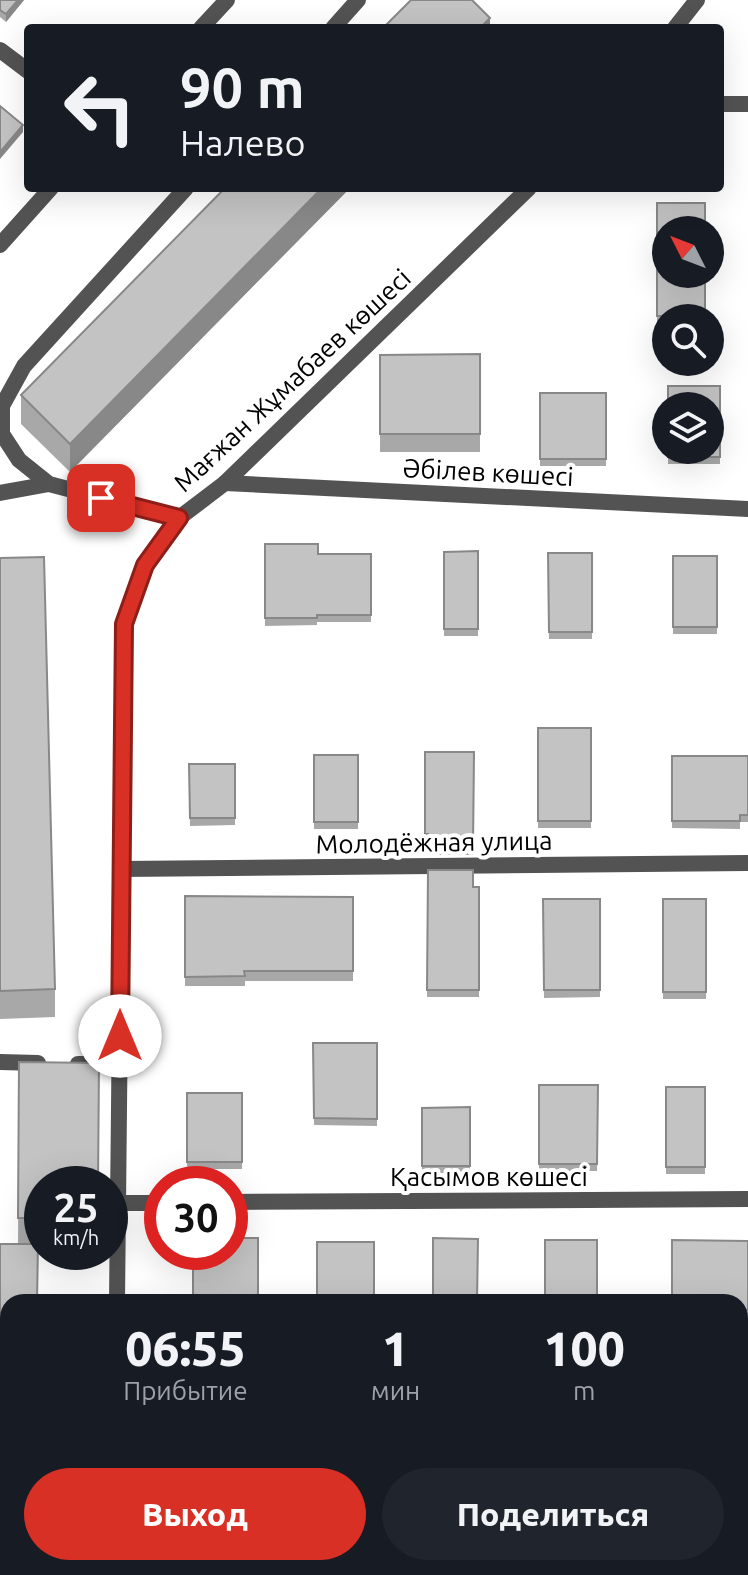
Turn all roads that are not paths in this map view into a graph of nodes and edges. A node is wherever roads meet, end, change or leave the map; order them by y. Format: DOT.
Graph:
graph roads {
  1 [pos="227,0"];
  2 [pos="358,0"];
  3 [pos="697,0"];
  4 [pos="205,24"];
  5 [pos="337,24"];
  6 [pos="678,24"];
  7 [pos="0,50"];
  8 [pos="24,68"];
  9 [pos="724,104"];
  10 [pos="748,104"];
  11 [pos="47,192"];
  12 [pos="182,192"];
  13 [pos="525,192"];
  14 [pos="0,245"];
  15 [pos="225,483"];
  16 [pos="49,484"];
  17 [pos="0,493"];
  18 [pos="748,509"];
  19 [pos="179,518"];
  20 [pos="748,863"];
  21 [pos="121,869"];
  22 [pos="0,1062"];
  23 [pos="120,1064"];
  24 [pos="119,1166"];
  25 [pos="748,1199"];
  26 [pos="248,1202"];
  27 [pos="117,1270"];
  28 [pos="117,1294"];
  1 -- 4 [label="street"];
  2 -- 5 [label="street"];
  3 -- 6 [label="street"];
  7 -- 8 [label="street"];
  9 -- 10 [label="street"];
  11 -- 14 [label="street"];
  12 -- 16 [label="street"];
  13 -- 15 [label="street, Мағжан Жұмабаев көшесі"];
  15 -- 18 [label="street, Әбілев көшесі"];
  15 -- 19 [label="street, Мағжан Жұмабаев көшесі"];
  16 -- 17 [label="street"];
  16 -- 19 [label="street"];
  19 -- 21 [label="street, Мағжан Жұмабаев көшесі"];
  20 -- 21 [label="street, Молодёжная улица"];
  21 -- 23 [label="street, Мағжан Жұмабаев көшесі"];
  22 -- 23 [label="street"];
  23 -- 24 [label="street, Мағжан Жұмабаев көшесі"];
  25 -- 26 [label="street, Қасымов көшесі"];
  27 -- 28 [label="street, Мағжан Жұмабаев көшесі"];
}
